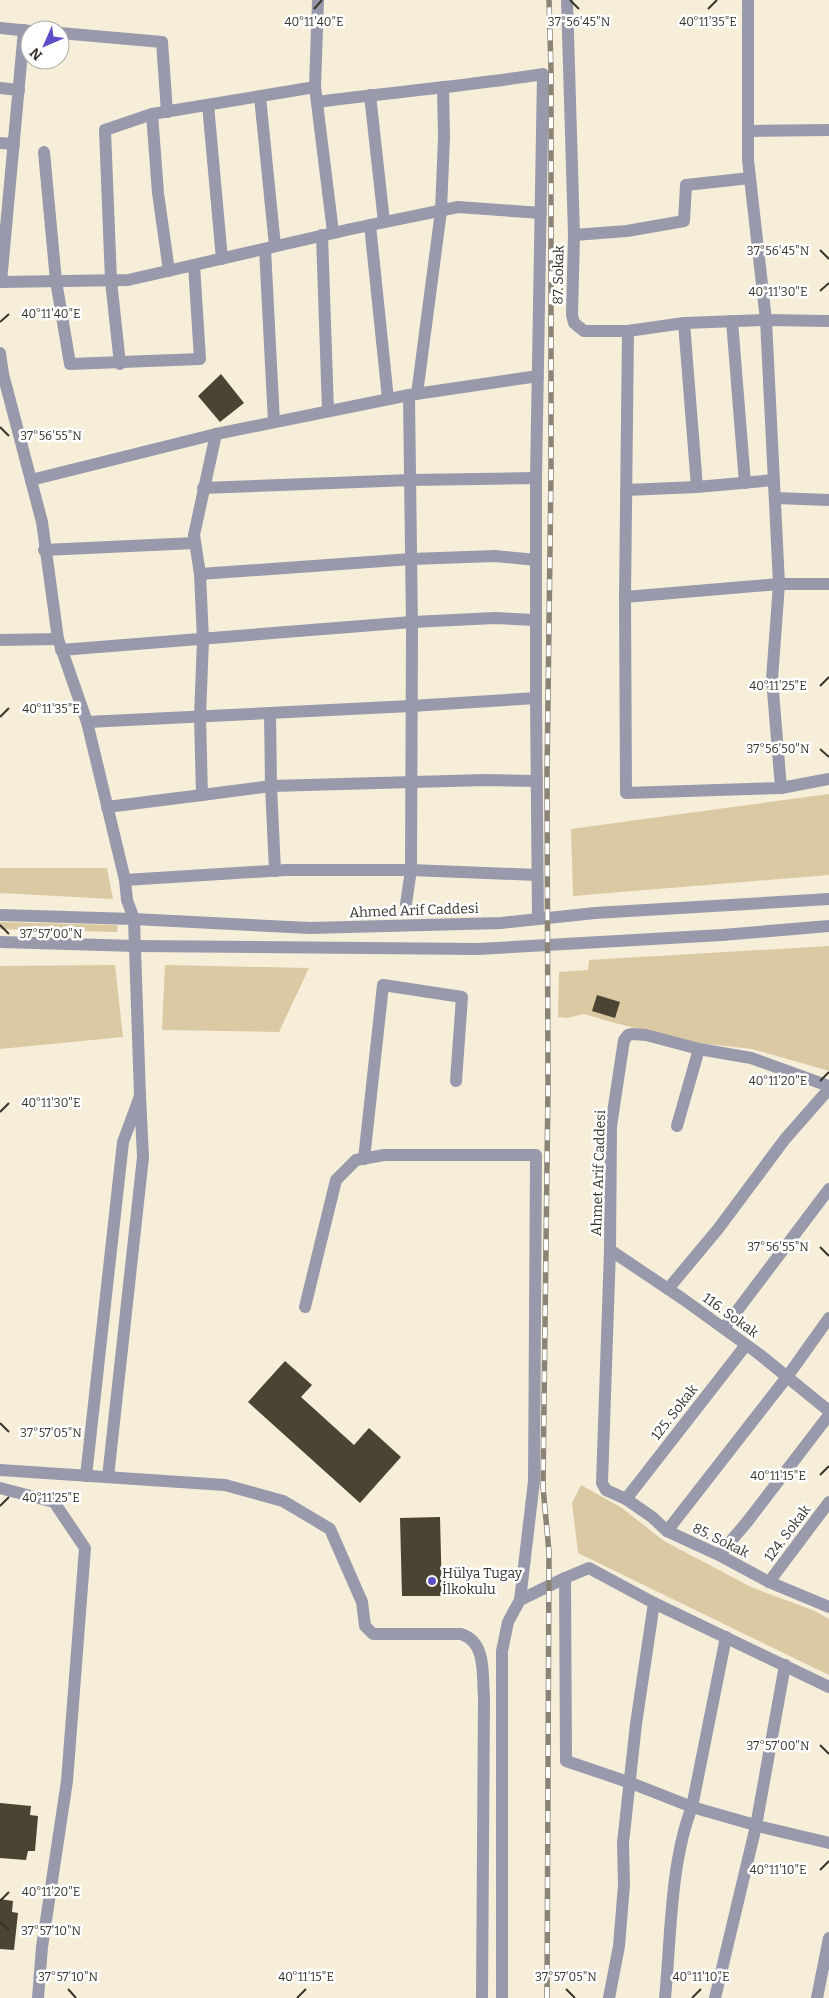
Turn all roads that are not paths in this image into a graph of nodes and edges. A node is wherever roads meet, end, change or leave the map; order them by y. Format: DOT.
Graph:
graph roads {
  1 [pos="318,0"];
  2 [pos="567,0"];
  3 [pos="748,0"];
  4 [pos="0,28"];
  5 [pos="20,29"];
  6 [pos="70,34"];
  7 [pos="22,70"];
  8 [pos="443,87"];
  9 [pos="0,88"];
  10 [pos="315,88"];
  11 [pos="19,90"];
  12 [pos="370,95"];
  13 [pos="260,96"];
  14 [pos="317,102"];
  15 [pos="208,105"];
  16 [pos="168,112"];
  17 [pos="152,114"];
  18 [pos="829,130"];
  19 [pos="748,131"];
  20 [pos="0,143"];
  21 [pos="14,144"];
  22 [pos="44,152"];
  23 [pos="750,178"];
  24 [pos="441,211"];
  25 [pos="541,212"];
  26 [pos="384,222"];
  27 [pos="370,225"];
  28 [pos="328,234"];
  29 [pos="574,235"];
  30 [pos="2,239"];
  31 [pos="270,248"];
  32 [pos="222,259"];
  33 [pos="194,265"];
  34 [pos="169,271"];
  35 [pos="111,280"];
  36 [pos="56,281"];
  37 [pos="0,282"];
  38 [pos="766,320"];
  39 [pos="732,321"];
  40 [pos="829,321"];
  41 [pos="684,322"];
  42 [pos="628,330"];
  43 [pos="0,353"];
  44 [pos="120,364"];
  45 [pos="538,376"];
  46 [pos="413,394"];
  47 [pos="388,399"];
  48 [pos="328,411"];
  49 [pos="274,422"];
  50 [pos="216,434"];
  51 [pos="536,478"];
  52 [pos="31,480"];
  53 [pos="410,480"];
  54 [pos="774,480"];
  55 [pos="746,482"];
  56 [pos="697,487"];
  57 [pos="203,488"];
  58 [pos="626,490"];
  59 [pos="775,498"];
  60 [pos="829,500"];
  61 [pos="195,544"];
  62 [pos="44,550"];
  63 [pos="411,559"];
  64 [pos="536,560"];
  65 [pos="200,574"];
  66 [pos="779,584"];
  67 [pos="829,584"];
  68 [pos="625,597"];
  69 [pos="536,620"];
  70 [pos="412,622"];
  71 [pos="0,640"];
  72 [pos="203,640"];
  73 [pos="59,645"];
  74 [pos="536,698"];
  75 [pos="411,706"];
  76 [pos="270,713"];
  77 [pos="200,716"];
  78 [pos="87,722"];
  79 [pos="829,779"];
  80 [pos="536,781"];
  81 [pos="410,783"];
  82 [pos="270,786"];
  83 [pos="781,788"];
  84 [pos="202,795"];
  85 [pos="107,807"];
  86 [pos="274,870"];
  87 [pos="411,870"];
  88 [pos="537,875"];
  89 [pos="125,880"];
  90 [pos="829,900"];
  91 [pos="406,904"];
  92 [pos="0,916"];
  93 [pos="134,919"];
  94 [pos="538,919"];
  95 [pos="829,926"];
  96 [pos="0,942"];
  97 [pos="136,946"];
  98 [pos="698,1049"];
  99 [pos="456,1081"];
  100 [pos="829,1088"];
  101 [pos="140,1096"];
  102 [pos="678,1126"];
  103 [pos="364,1159"];
  104 [pos="829,1189"];
  105 [pos="610,1250"];
  106 [pos="668,1289"];
  107 [pos="305,1307"];
  108 [pos="829,1318"];
  109 [pos="724,1328"];
  110 [pos="746,1344"];
  111 [pos="787,1377"];
  112 [pos="829,1411"];
  113 [pos="829,1415"];
  114 [pos="0,1470"];
  115 [pos="86,1476"];
  116 [pos="108,1477"];
  117 [pos="0,1488"];
  118 [pos="606,1490"];
  119 [pos="626,1499"];
  120 [pos="829,1502"];
  121 [pos="667,1532"];
  122 [pos="719,1554"];
  123 [pos="565,1578"];
  124 [pos="768,1582"];
  125 [pos="520,1600"];
  126 [pos="827,1602"];
  127 [pos="654,1603"];
  128 [pos="726,1637"];
  129 [pos="785,1665"];
  130 [pos="829,1687"];
  131 [pos="631,1783"];
  132 [pos="692,1807"];
  133 [pos="756,1826"];
  134 [pos="829,1843"];
  135 [pos="829,1938"];
  136 [pos="38,1998"];
  137 [pos="482,1998"];
  138 [pos="502,1998"];
  139 [pos="609,1998"];
  140 [pos="665,1998"];
  141 [pos="715,1998"];
  142 [pos="817,1998"];
  1 -- 10 [label="street"];
  2 -- 29 [label="street, 87. Sokak"];
  3 -- 19 [label="street"];
  4 -- 5 [label="street"];
  6 -- 16 [label="street"];
  7 -- 11 [label="street"];
  8 -- 12 [label="street"];
  8 -- 24 [label="street"];
  8 -- 25 [label="street"];
  9 -- 11 [label="street"];
  10 -- 13 [label="street"];
  10 -- 14 [label="street"];
  11 -- 21 [label="street"];
  12 -- 14 [label="street"];
  12 -- 26 [label="street"];
  13 -- 15 [label="street"];
  13 -- 31 [label="street"];
  14 -- 28 [label="street"];
  15 -- 16 [label="street"];
  15 -- 32 [label="street"];
  16 -- 17 [label="street"];
  17 -- 34 [label="street"];
  17 -- 35 [label="street"];
  18 -- 19 [label="street"];
  19 -- 23 [label="street"];
  20 -- 21 [label="street"];
  21 -- 30 [label="street"];
  22 -- 36 [label="street"];
  23 -- 29 [label="street"];
  23 -- 38 [label="street"];
  24 -- 25 [label="street"];
  24 -- 26 [label="street"];
  24 -- 46 [label="street"];
  25 -- 45 [label="street"];
  26 -- 27 [label="street"];
  27 -- 28 [label="street"];
  27 -- 47 [label="street"];
  28 -- 31 [label="street"];
  28 -- 48 [label="street"];
  29 -- 42 [label="street, 87. Sokak"];
  30 -- 37 [label="street"];
  31 -- 32 [label="street"];
  31 -- 49 [label="street"];
  32 -- 33 [label="street"];
  33 -- 34 [label="street"];
  33 -- 44 [label="street"];
  34 -- 35 [label="street"];
  35 -- 36 [label="street"];
  35 -- 44 [label="street"];
  36 -- 37 [label="street"];
  36 -- 44 [label="street"];
  38 -- 39 [label="street, 87. Sokak"];
  38 -- 40 [label="street, 87. Sokak"];
  38 -- 54 [label="street"];
  39 -- 41 [label="street, 87. Sokak"];
  39 -- 55 [label="street"];
  41 -- 42 [label="street, 87. Sokak"];
  41 -- 56 [label="street"];
  42 -- 58 [label="street"];
  43 -- 52 [label="street"];
  45 -- 46 [label="street"];
  45 -- 51 [label="street"];
  46 -- 47 [label="street"];
  46 -- 53 [label="street"];
  47 -- 48 [label="street"];
  48 -- 49 [label="street"];
  49 -- 50 [label="street"];
  50 -- 52 [label="street"];
  50 -- 57 [label="street"];
  51 -- 53 [label="street"];
  51 -- 64 [label="street"];
  52 -- 62 [label="street"];
  53 -- 57 [label="street"];
  53 -- 63 [label="street"];
  54 -- 55 [label="street"];
  54 -- 59 [label="street"];
  55 -- 56 [label="street"];
  56 -- 58 [label="street"];
  57 -- 61 [label="street"];
  58 -- 68 [label="street"];
  59 -- 60 [label="street"];
  59 -- 66 [label="street"];
  61 -- 62 [label="street"];
  61 -- 65 [label="street"];
  62 -- 73 [label="street"];
  63 -- 64 [label="street"];
  63 -- 65 [label="street"];
  63 -- 70 [label="street"];
  64 -- 69 [label="street"];
  65 -- 72 [label="street"];
  66 -- 67 [label="street"];
  66 -- 68 [label="street"];
  66 -- 83 [label="street"];
  68 -- 83 [label="street"];
  69 -- 70 [label="street"];
  69 -- 74 [label="street"];
  70 -- 72 [label="street"];
  70 -- 75 [label="street"];
  71 -- 73 [label="street"];
  72 -- 73 [label="street"];
  72 -- 77 [label="street"];
  73 -- 78 [label="street"];
  74 -- 75 [label="street"];
  74 -- 80 [label="street"];
  75 -- 76 [label="street"];
  75 -- 81 [label="street"];
  76 -- 77 [label="street"];
  76 -- 82 [label="street"];
  77 -- 78 [label="street"];
  77 -- 84 [label="street"];
  78 -- 85 [label="street"];
  79 -- 83 [label="street"];
  80 -- 81 [label="street"];
  80 -- 88 [label="street"];
  81 -- 82 [label="street"];
  81 -- 87 [label="street"];
  82 -- 84 [label="street"];
  82 -- 86 [label="street"];
  84 -- 85 [label="street"];
  85 -- 89 [label="street"];
  86 -- 87 [label="street"];
  86 -- 89 [label="street"];
  87 -- 88 [label="street"];
  87 -- 91 [label="street"];
  88 -- 94 [label="street"];
  89 -- 93 [label="street"];
  90 -- 94 [label="street, Ahmed Arif Caddesi"];
  92 -- 93 [label="street, Ahmed Arif Caddesi"];
  93 -- 94 [label="street, Ahmed Arif Caddesi"];
  93 -- 97 [label="street"];
  95 -- 97 [label="street"];
  96 -- 97 [label="street"];
  97 -- 101 [label="street"];
  98 -- 100 [label="street, Ahmet Arif Caddesi"];
  98 -- 102 [label="street"];
  98 -- 105 [label="street, Ahmet Arif Caddesi"];
  99 -- 103 [label="street"];
  100 -- 106 [label="street"];
  101 -- 115 [label="street"];
  101 -- 116 [label="street"];
  103 -- 107 [label="street"];
  103 -- 125 [label="street"];
  104 -- 109 [label="street"];
  105 -- 106 [label="street, 116. Sokak"];
  105 -- 118 [label="street, Ahmet Arif Caddesi"];
  106 -- 109 [label="street, 116. Sokak"];
  108 -- 111 [label="street"];
  109 -- 110 [label="street, 116. Sokak"];
  110 -- 111 [label="street, 116. Sokak"];
  110 -- 119 [label="street, 125. Sokak"];
  111 -- 112 [label="street, 116. Sokak"];
  111 -- 121 [label="street"];
  113 -- 122 [label="street"];
  114 -- 115 [label="street"];
  115 -- 116 [label="street"];
  116 -- 137 [label="street"];
  117 -- 136 [label="street"];
  118 -- 119 [label="street, 85. Sokak"];
  119 -- 121 [label="street, 85. Sokak"];
  120 -- 124 [label="street, 124. Sokak"];
  121 -- 122 [label="street, 85. Sokak"];
  122 -- 124 [label="street, 85. Sokak"];
  123 -- 125 [label="street"];
  123 -- 127 [label="street"];
  123 -- 131 [label="street"];
  124 -- 126 [label="street, 85. Sokak"];
  125 -- 138 [label="street"];
  127 -- 128 [label="street"];
  127 -- 131 [label="street"];
  128 -- 129 [label="street"];
  128 -- 132 [label="street"];
  129 -- 130 [label="street"];
  129 -- 133 [label="street"];
  131 -- 132 [label="street"];
  131 -- 139 [label="street"];
  132 -- 133 [label="street"];
  132 -- 140 [label="street"];
  133 -- 134 [label="street"];
  133 -- 141 [label="street"];
  135 -- 142 [label="street"];
}
